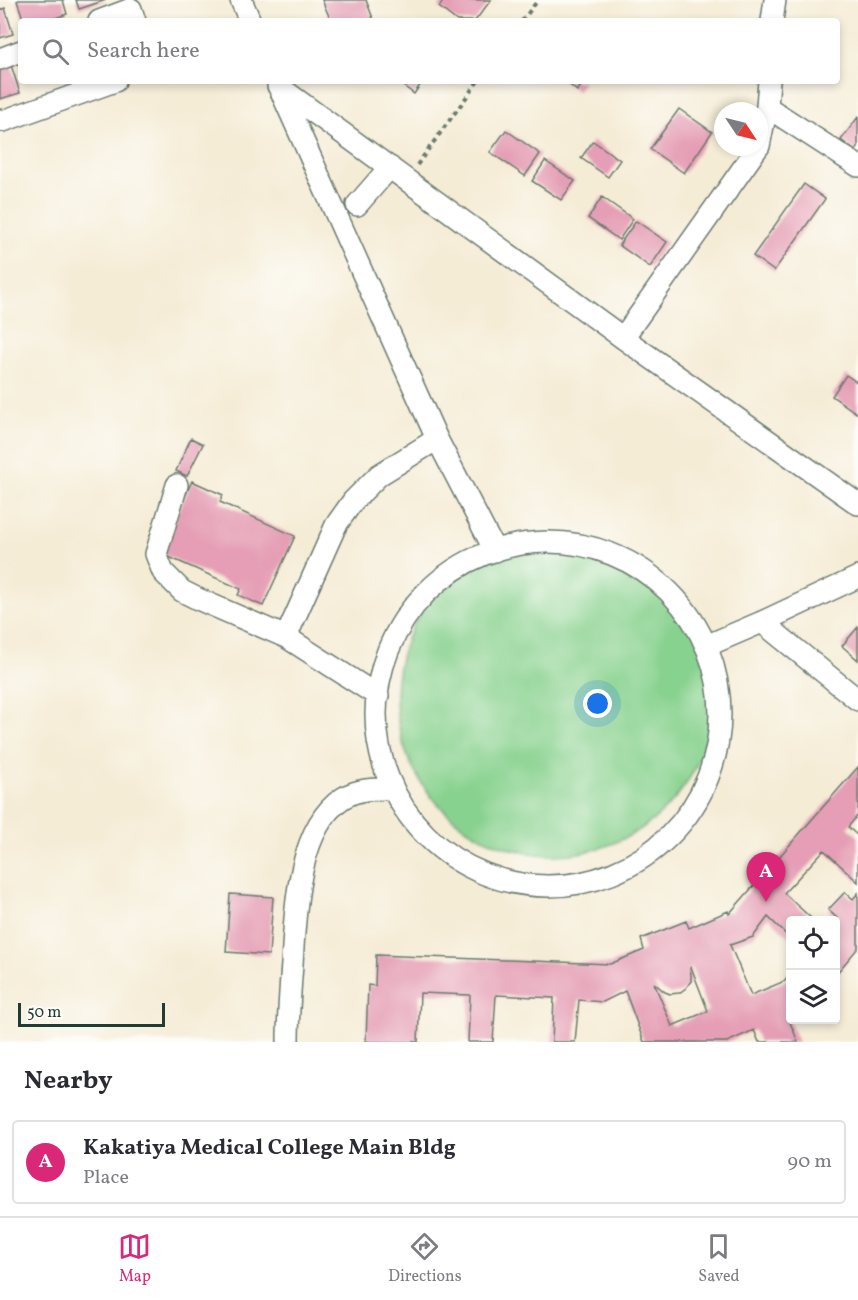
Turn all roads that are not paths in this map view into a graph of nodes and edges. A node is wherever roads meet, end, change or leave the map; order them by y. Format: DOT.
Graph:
graph roads {
  1 [pos="242,0"];
  2 [pos="775,0"];
  3 [pos="107,18"];
  4 [pos="134,18"];
  5 [pos="249,18"];
  6 [pos="772,18"];
  7 [pos="18,52"];
  8 [pos="0,59"];
  9 [pos="107,84"];
  10 [pos="277,84"];
  11 [pos="769,84"];
  12 [pos="767,102"];
  13 [pos="768,108"];
  14 [pos="0,120"];
  15 [pos="752,156"];
  16 [pos="858,166"];
  17 [pos="398,173"];
  18 [pos="357,205"];
  19 [pos="623,338"];
  20 [pos="437,439"];
  21 [pos="177,485"];
  22 [pos="858,504"];
  23 [pos="495,550"];
  24 [pos="858,577"];
  25 [pos="762,622"];
  26 [pos="286,637"];
  27 [pos="706,646"];
  28 [pos="378,696"];
  29 [pos="858,700"];
  30 [pos="392,789"];
  31 [pos="288,1042"];
  1 -- 5 [label="street"];
  2 -- 6 [label="street"];
  3 -- 4 [label="street"];
  7 -- 8 [label="street"];
  9 -- 14 [label="street"];
  10 -- 17 [label="street"];
  10 -- 20 [label="street"];
  11 -- 12 [label="street"];
  13 -- 16 [label="street"];
  15 -- 19 [label="street"];
  17 -- 18 [label="street"];
  17 -- 19 [label="street"];
  19 -- 22 [label="street"];
  20 -- 23 [label="street"];
  20 -- 26 [label="street"];
  21 -- 26 [label="street"];
  23 -- 27 [label="street"];
  23 -- 28 [label="street"];
  24 -- 25 [label="street"];
  25 -- 27 [label="street"];
  25 -- 29 [label="street"];
  26 -- 28 [label="street"];
  27 -- 30 [label="street"];
  28 -- 30 [label="street"];
  30 -- 31 [label="street"];
}
